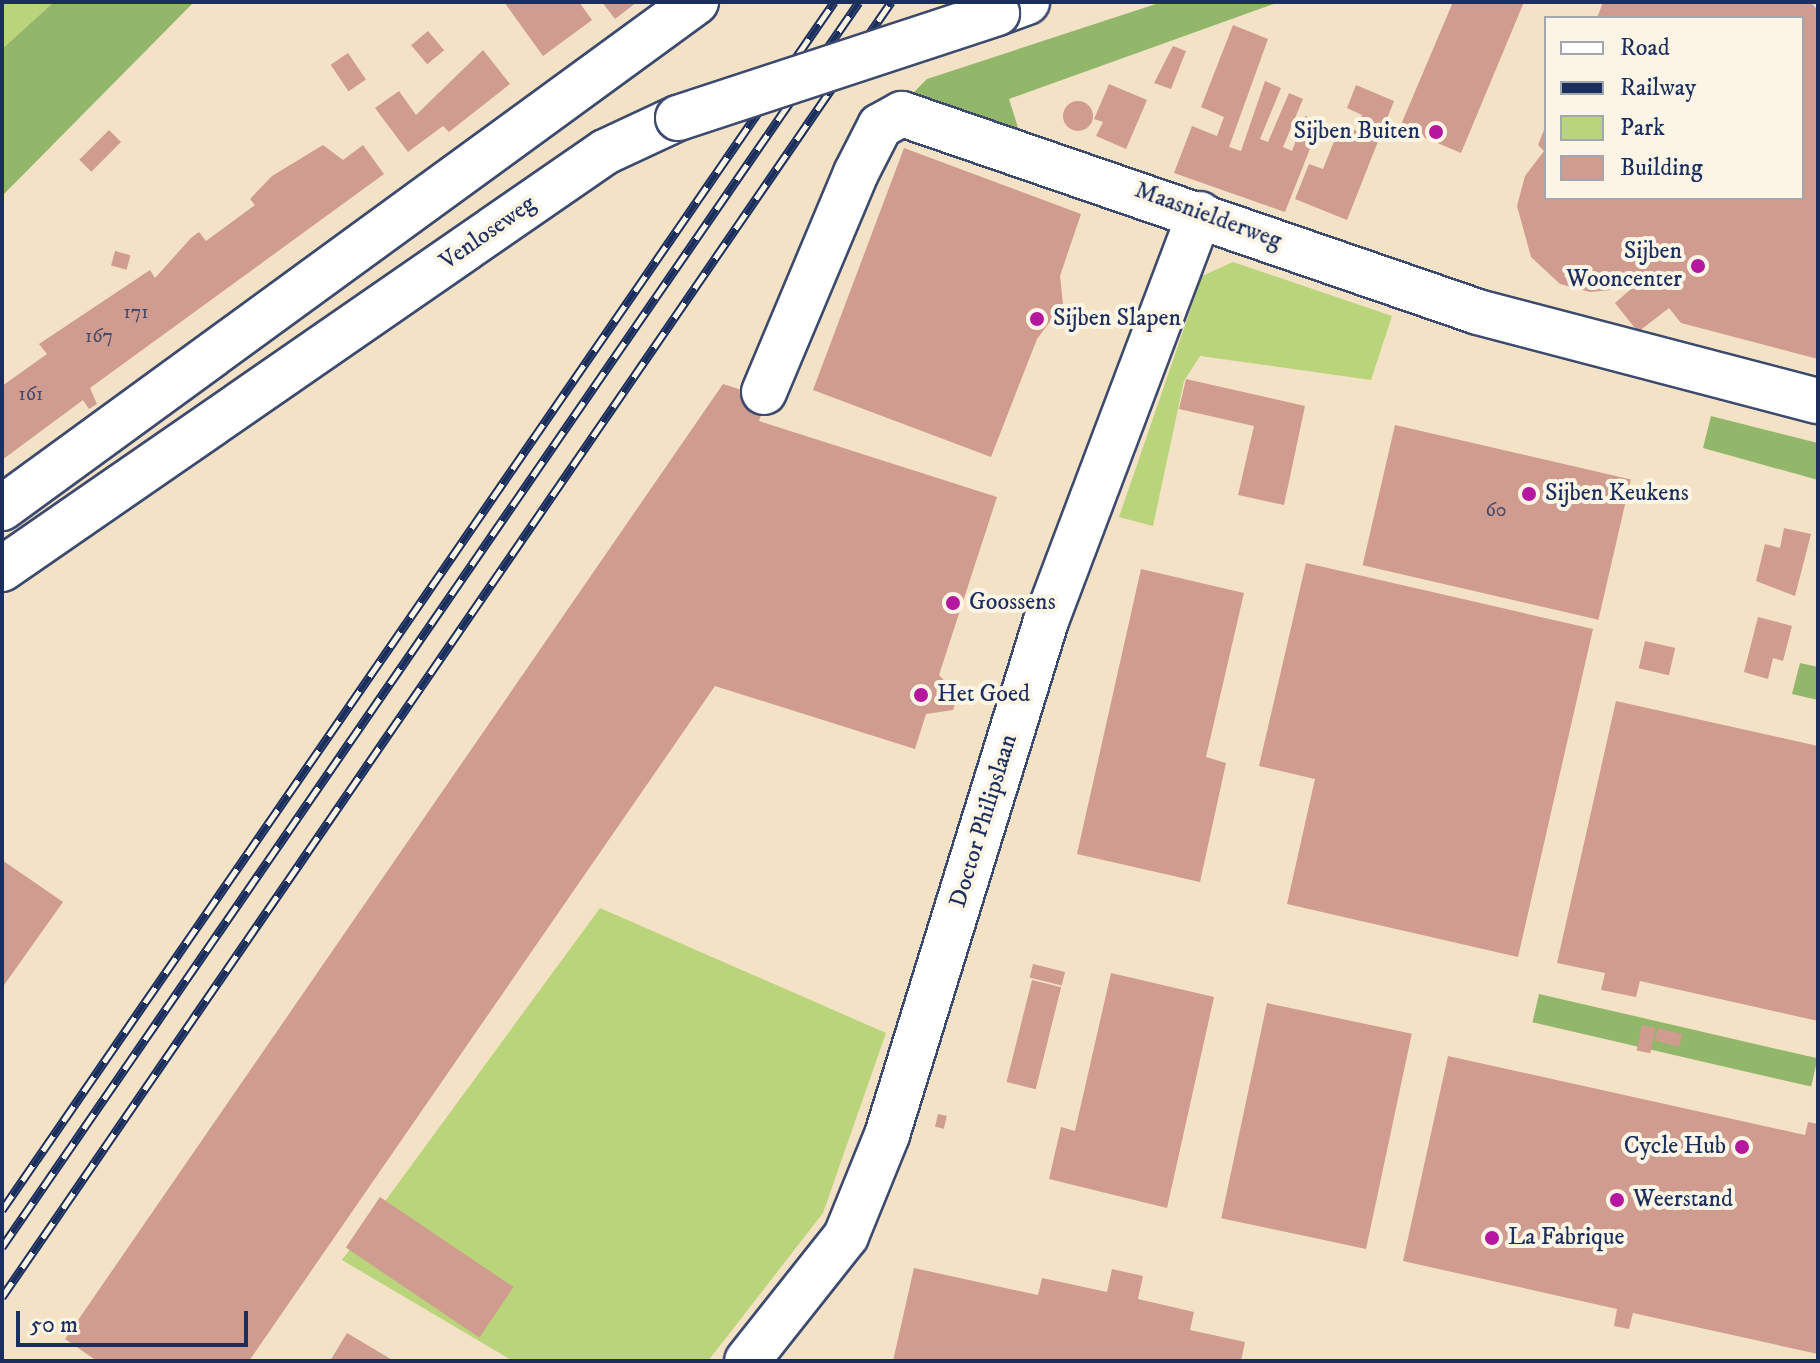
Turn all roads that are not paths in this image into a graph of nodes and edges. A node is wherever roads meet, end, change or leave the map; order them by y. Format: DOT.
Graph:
graph roads {
  1 [pos="696,2"];
  2 [pos="1012,7"];
  3 [pos="1200,214"];
  4 [pos="764,392"];
  5 [pos="1818,401"];
  6 [pos="2,508"];
  7 [pos="2,569"];
  8 [pos="747,1361"];
  1 -- 6 [label="street"];
  2 -- 7 [label="street, Venloseweg, bridge"];
  3 -- 4 [label="street, Maasnielderweg"];
  3 -- 5 [label="street, Maasnielderweg"];
  3 -- 8 [label="street, Doctor Philipslaan"];
}
